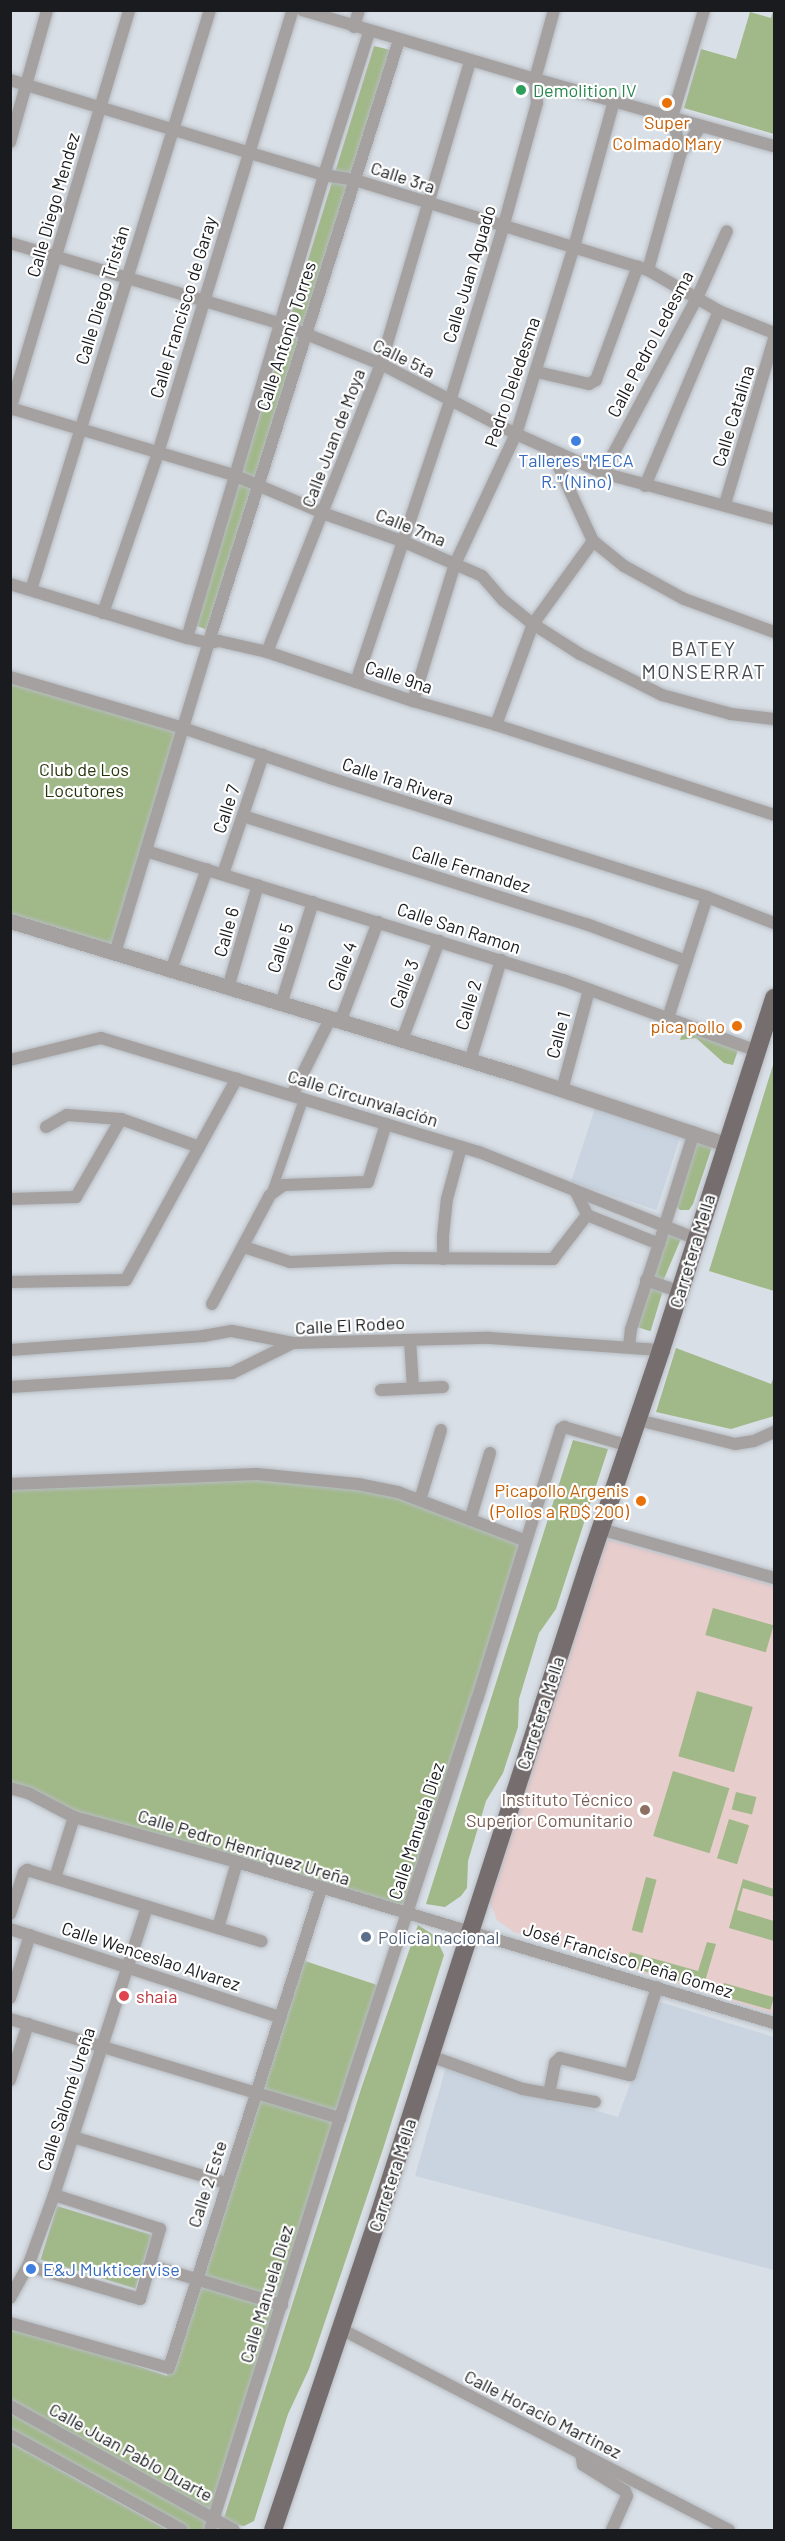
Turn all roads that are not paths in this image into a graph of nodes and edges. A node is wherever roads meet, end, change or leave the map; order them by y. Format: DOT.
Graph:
graph roads {
  1 [pos="47,10"];
  2 [pos="129,10"];
  3 [pos="210,10"];
  4 [pos="292,10"];
  5 [pos="302,10"];
  6 [pos="359,10"];
  7 [pos="554,10"];
  8 [pos="704,10"];
  9 [pos="354,27"];
  10 [pos="369,32"];
  11 [pos="399,40"];
  12 [pos="470,61"];
  13 [pos="535,79"];
  14 [pos="10,80"];
  15 [pos="27,85"];
  16 [pos="614,101"];
  17 [pos="101,108"];
  18 [pos="672,117"];
  19 [pos="701,126"];
  20 [pos="171,130"];
  21 [pos="10,142"];
  22 [pos="774,146"];
  23 [pos="681,152"];
  24 [pos="250,153"];
  25 [pos="324,175"];
  26 [pos="355,180"];
  27 [pos="428,204"];
  28 [pos="503,228"];
  29 [pos="727,231"];
  30 [pos="10,243"];
  31 [pos="574,247"];
  32 [pos="57,259"];
  33 [pos="643,268"];
  34 [pos="126,277"];
  35 [pos="697,298"];
  36 [pos="203,300"];
  37 [pos="719,311"];
  38 [pos="281,324"];
  39 [pos="306,333"];
  40 [pos="774,333"];
  41 [pos="774,339"];
  42 [pos="381,364"];
  43 [pos="537,372"];
  44 [pos="450,401"];
  45 [pos="11,408"];
  46 [pos="80,429"];
  47 [pos="516,434"];
  48 [pos="552,452"];
  49 [pos="158,453"];
  50 [pos="603,473"];
  51 [pos="236,476"];
  52 [pos="258,486"];
  53 [pos="645,486"];
  54 [pos="725,504"];
  55 [pos="324,513"];
  56 [pos="774,519"];
  57 [pos="402,541"];
  58 [pos="593,541"];
  59 [pos="455,564"];
  60 [pos="10,584"];
  61 [pos="31,590"];
  62 [pos="104,614"];
  63 [pos="533,624"];
  64 [pos="774,632"];
  65 [pos="187,638"];
  66 [pos="208,643"];
  67 [pos="267,651"];
  68 [pos="10,677"];
  69 [pos="357,682"];
  70 [pos="413,701"];
  71 [pos="774,719"];
  72 [pos="496,725"];
  73 [pos="183,728"];
  74 [pos="263,755"];
  75 [pos="774,814"];
  76 [pos="243,816"];
  77 [pos="146,851"];
  78 [pos="207,869"];
  79 [pos="223,874"];
  80 [pos="258,885"];
  81 [pos="707,897"];
  82 [pos="313,902"];
  83 [pos="10,921"];
  84 [pos="378,922"];
  85 [pos="774,923"];
  86 [pos="439,941"];
  87 [pos="115,954"];
  88 [pos="501,960"];
  89 [pos="686,961"];
  90 [pos="171,970"];
  91 [pos="228,988"];
  92 [pos="589,990"];
  93 [pos="774,998"];
  94 [pos="281,1004"];
  95 [pos="668,1018"];
  96 [pos="335,1020"];
  97 [pos="402,1040"];
  98 [pos="757,1051"];
  99 [pos="10,1060"];
  100 [pos="470,1061"];
  101 [pos="237,1078"];
  102 [pos="562,1090"];
  103 [pos="298,1097"];
  104 [pos="121,1119"];
  105 [pos="386,1124"];
  106 [pos="46,1127"];
  107 [pos="694,1132"];
  108 [pos="726,1144"];
  109 [pos="199,1147"];
  110 [pos="460,1147"];
  111 [pos="576,1192"];
  112 [pos="270,1195"];
  113 [pos="10,1199"];
  114 [pos="587,1215"];
  115 [pos="665,1226"];
  116 [pos="696,1239"];
  117 [pos="659,1244"];
  118 [pos="244,1247"];
  119 [pos="443,1258"];
  120 [pos="646,1280"];
  121 [pos="10,1282"];
  122 [pos="680,1292"];
  123 [pos="212,1304"];
  124 [pos="410,1340"];
  125 [pos="293,1343"];
  126 [pos="629,1347"];
  127 [pos="10,1350"];
  128 [pos="661,1350"];
  129 [pos="443,1387"];
  130 [pos="10,1388"];
  131 [pos="413,1388"];
  132 [pos="381,1390"];
  133 [pos="638,1420"];
  134 [pos="441,1430"];
  135 [pos="774,1432"];
  136 [pos="629,1446"];
  137 [pos="490,1453"];
  138 [pos="10,1484"];
  139 [pos="420,1500"];
  140 [pos="470,1520"];
  141 [pos="600,1529"];
  142 [pos="526,1541"];
  143 [pos="774,1578"];
  144 [pos="10,1788"];
  145 [pos="74,1817"];
  146 [pos="237,1862"];
  147 [pos="55,1878"];
  148 [pos="321,1889"];
  149 [pos="147,1906"];
  150 [pos="10,1914"];
  151 [pos="407,1915"];
  152 [pos="219,1928"];
  153 [pos="10,1929"];
  154 [pos="471,1932"];
  155 [pos="30,1935"];
  156 [pos="261,1941"];
  157 [pos="127,1967"];
  158 [pos="657,1987"];
  159 [pos="10,1998"];
  160 [pos="280,2017"];
  161 [pos="10,2019"];
  162 [pos="774,2023"];
  163 [pos="28,2024"];
  164 [pos="102,2047"];
  165 [pos="430,2056"];
  166 [pos="10,2080"];
  167 [pos="255,2093"];
  168 [pos="549,2094"];
  169 [pos="595,2102"];
  170 [pos="340,2118"];
  171 [pos="73,2137"];
  172 [pos="226,2183"];
  173 [pos="54,2195"];
  174 [pos="149,2265"];
  175 [pos="20,2273"];
  176 [pos="195,2279"];
  177 [pos="10,2298"];
  178 [pos="282,2305"];
  179 [pos="10,2323"];
  180 [pos="340,2329"];
  181 [pos="10,2406"];
  182 [pos="10,2434"];
  183 [pos="581,2454"];
  184 [pos="214,2518"];
  185 [pos="182,2530"];
  186 [pos="210,2530"];
  187 [pos="234,2530"];
  188 [pos="273,2530"];
  189 [pos="612,2530"];
  190 [pos="729,2530"];
  1 -- 15 [label="street"];
  2 -- 17 [label="street, Calle Diego Mendez"];
  3 -- 20 [label="street, Calle Diego Tristán"];
  4 -- 24 [label="street, Calle Francisco de Garay"];
  5 -- 9 [label="street"];
  6 -- 9 [label="street"];
  7 -- 13 [label="street, Calle Juan Aguado"];
  8 -- 18 [label="street"];
  9 -- 10 [label="street"];
  10 -- 11 [label="street"];
  10 -- 25 [label="street"];
  11 -- 12 [label="street"];
  11 -- 26 [label="street, Calle Antonio Torres"];
  12 -- 13 [label="street"];
  12 -- 27 [label="street, Calle Juan de Moya"];
  13 -- 16 [label="street"];
  13 -- 28 [label="street, Calle Juan Aguado"];
  14 -- 15 [label="street, Calle 3ra"];
  15 -- 17 [label="street, Calle 3ra"];
  15 -- 21 [label="street"];
  16 -- 18 [label="street"];
  16 -- 31 [label="street, Pedro Deledesma"];
  17 -- 20 [label="street, Calle 3ra"];
  17 -- 32 [label="street, Calle Diego Mendez"];
  18 -- 19 [label="street"];
  18 -- 23 [label="street"];
  19 -- 22 [label="street"];
  19 -- 23 [label="street"];
  20 -- 24 [label="street, Calle 3ra"];
  20 -- 34 [label="street, Calle Diego Tristán"];
  23 -- 33 [label="street"];
  24 -- 25 [label="street, Calle 3ra"];
  24 -- 36 [label="street, Calle Francisco de Garay"];
  25 -- 26 [label="street, Calle 3ra"];
  25 -- 38 [label="street"];
  26 -- 27 [label="street, Calle 3ra"];
  26 -- 39 [label="street, Calle Antonio Torres"];
  27 -- 28 [label="street, Calle 3ra"];
  27 -- 42 [label="street, Calle Juan de Moya"];
  28 -- 31 [label="street, Calle 3ra"];
  28 -- 44 [label="street, Calle Juan Aguado"];
  29 -- 35 [label="street, Calle Pedro Ledesma"];
  30 -- 32 [label="street, Calle 5ta"];
  31 -- 33 [label="street, Calle 3ra"];
  31 -- 43 [label="street, Pedro Deledesma"];
  32 -- 34 [label="street, Calle 5ta"];
  32 -- 45 [label="street, Calle Diego Mendez"];
  33 -- 35 [label="street, Calle 3ra"];
  33 -- 43 [label="street"];
  34 -- 36 [label="street, Calle 5ta"];
  34 -- 46 [label="street, Calle Diego Tristán"];
  35 -- 37 [label="street, Calle 3ra"];
  35 -- 50 [label="street, Calle Pedro Ledesma"];
  36 -- 38 [label="street, Calle 5ta"];
  36 -- 49 [label="street, Calle Francisco de Garay"];
  37 -- 40 [label="street, Calle 3ra"];
  37 -- 53 [label="street"];
  38 -- 39 [label="street, Calle 5ta"];
  38 -- 51 [label="street"];
  39 -- 42 [label="street, Calle 5ta"];
  39 -- 52 [label="street, Calle Antonio Torres"];
  41 -- 54 [label="street, Calle Catalina"];
  42 -- 44 [label="street, Calle 5ta"];
  42 -- 55 [label="street, Calle Juan de Moya"];
  43 -- 47 [label="street, Pedro Deledesma"];
  44 -- 47 [label="street, Calle 5ta"];
  44 -- 57 [label="street, Calle Juan Aguado"];
  45 -- 46 [label="street, Calle 7ma"];
  46 -- 49 [label="street, Calle 7ma"];
  46 -- 61 [label="street, Calle Diego Tristán"];
  47 -- 48 [label="street, Calle 5ta"];
  47 -- 59 [label="street, Pedro Deledesma"];
  48 -- 50 [label="street, Calle 5ta"];
  48 -- 58 [label="street"];
  49 -- 51 [label="street, Calle 7ma"];
  49 -- 62 [label="street, Calle Francisco de Garay"];
  50 -- 53 [label="street, Calle 5ta"];
  51 -- 52 [label="street, Calle 7ma"];
  51 -- 65 [label="street"];
  52 -- 55 [label="street, Calle 7ma"];
  52 -- 66 [label="street, Calle Antonio Torres"];
  53 -- 54 [label="street, Calle 5ta"];
  54 -- 56 [label="street, Calle 5ta"];
  55 -- 57 [label="street, Calle 7ma"];
  55 -- 67 [label="street, Calle Juan de Moya"];
  57 -- 59 [label="street, Calle 7ma"];
  57 -- 69 [label="street, Calle Juan Aguado"];
  58 -- 63 [label="street"];
  58 -- 64 [label="street"];
  59 -- 63 [label="street, Calle 7ma"];
  59 -- 70 [label="street, Pedro Deledesma"];
  60 -- 61 [label="street, Calle 9na"];
  61 -- 62 [label="street, Calle 9na"];
  62 -- 65 [label="street, Calle 9na"];
  63 -- 71 [label="street, Calle 7ma"];
  63 -- 72 [label="street"];
  65 -- 66 [label="street, Calle 9na"];
  66 -- 67 [label="street, Calle 9na"];
  66 -- 73 [label="street, Calle Antonio Torres"];
  67 -- 69 [label="street, Calle 9na"];
  68 -- 73 [label="street, Calle 1ra Rivera"];
  69 -- 70 [label="street, Calle 9na"];
  70 -- 72 [label="street, Calle 9na"];
  72 -- 75 [label="street, Calle 9na"];
  73 -- 74 [label="street, Calle 1ra Rivera"];
  73 -- 77 [label="street, Calle Antonio Torres"];
  74 -- 76 [label="street, Calle 7"];
  74 -- 81 [label="street, Calle 1ra Rivera"];
  76 -- 79 [label="street, Calle 7"];
  76 -- 89 [label="street, Calle Fernandez"];
  77 -- 78 [label="street, Calle San Ramon"];
  77 -- 87 [label="street, Calle Antonio Torres"];
  78 -- 79 [label="street, Calle San Ramon"];
  78 -- 90 [label="street"];
  79 -- 80 [label="street, Calle San Ramon"];
  80 -- 82 [label="street, Calle San Ramon"];
  80 -- 91 [label="street, Calle 6"];
  81 -- 85 [label="street, Calle 1ra Rivera"];
  81 -- 89 [label="street"];
  82 -- 84 [label="street, Calle San Ramon"];
  82 -- 94 [label="street, Calle 5"];
  83 -- 87 [label="street"];
  84 -- 86 [label="street, Calle San Ramon"];
  84 -- 96 [label="street, Calle 4"];
  86 -- 88 [label="street, Calle San Ramon"];
  86 -- 97 [label="street, Calle 3"];
  87 -- 90 [label="street"];
  88 -- 92 [label="street, Calle San Ramon"];
  88 -- 100 [label="street, Calle 2"];
  89 -- 95 [label="street"];
  90 -- 91 [label="street"];
  91 -- 94 [label="street"];
  92 -- 95 [label="street, Calle San Ramon"];
  92 -- 102 [label="street, Calle 1"];
  93 -- 98 [label="main road, Carretera Mella"];
  94 -- 96 [label="street"];
  95 -- 98 [label="street, Calle San Ramon"];
  96 -- 97 [label="street"];
  96 -- 103 [label="street, Calle 4"];
  97 -- 100 [label="street"];
  98 -- 108 [label="main road, Carretera Mella"];
  99 -- 101 [label="street, Calle Circunvalación"];
  100 -- 102 [label="street"];
  101 -- 103 [label="street, Calle Circunvalación"];
  101 -- 109 [label="street"];
  102 -- 107 [label="street"];
  103 -- 105 [label="street, Calle Circunvalación"];
  103 -- 112 [label="street"];
  104 -- 106 [label="street"];
  104 -- 109 [label="street"];
  104 -- 113 [label="street"];
  105 -- 110 [label="street, Calle Circunvalación"];
  105 -- 112 [label="street"];
  107 -- 108 [label="street"];
  107 -- 115 [label="street"];
  108 -- 116 [label="main road, Carretera Mella"];
  109 -- 121 [label="street"];
  110 -- 111 [label="street, Calle Circunvalación"];
  110 -- 119 [label="street"];
  111 -- 114 [label="street"];
  111 -- 115 [label="street, Calle Circunvalación"];
  112 -- 118 [label="street"];
  114 -- 117 [label="street"];
  114 -- 119 [label="street"];
  115 -- 116 [label="street, Calle Circunvalación"];
  115 -- 117 [label="street"];
  116 -- 122 [label="main road, Carretera Mella"];
  117 -- 120 [label="street"];
  118 -- 119 [label="street"];
  118 -- 123 [label="street"];
  120 -- 122 [label="street"];
  120 -- 126 [label="street"];
  122 -- 128 [label="main road, Carretera Mella"];
  124 -- 125 [label="street, Calle El Rodeo"];
  124 -- 126 [label="street, Calle El Rodeo"];
  124 -- 131 [label="street"];
  125 -- 127 [label="street"];
  125 -- 130 [label="street, Calle El Rodeo"];
  126 -- 128 [label="street, Calle El Rodeo"];
  128 -- 133 [label="main road, Carretera Mella"];
  129 -- 131 [label="street"];
  131 -- 132 [label="street"];
  133 -- 135 [label="street"];
  133 -- 136 [label="main road, Carretera Mella"];
  134 -- 139 [label="street"];
  136 -- 141 [label="main road, Carretera Mella"];
  136 -- 142 [label="street, Calle Manuela Diez"];
  137 -- 140 [label="street"];
  138 -- 139 [label="street"];
  139 -- 140 [label="street"];
  140 -- 142 [label="street"];
  141 -- 143 [label="street"];
  141 -- 154 [label="main road, Carretera Mella"];
  142 -- 151 [label="street, Calle Manuela Diez"];
  144 -- 145 [label="street, Calle Pedro Henriquez Ureña"];
  145 -- 146 [label="street, Calle Pedro Henriquez Ureña"];
  145 -- 147 [label="street"];
  146 -- 148 [label="street, Calle Pedro Henriquez Ureña"];
  146 -- 152 [label="street"];
  147 -- 149 [label="street"];
  147 -- 150 [label="street"];
  148 -- 151 [label="street, Calle Pedro Henriquez Ureña"];
  148 -- 160 [label="street, Calle 2 Este"];
  149 -- 152 [label="street"];
  149 -- 157 [label="street, Calle Salomé Ureña"];
  151 -- 154 [label="street, Calle Pedro Henriquez Ureña"];
  151 -- 170 [label="street, Calle Manuela Diez"];
  152 -- 156 [label="street"];
  153 -- 155 [label="street, Calle Wenceslao Alvarez"];
  154 -- 158 [label="street, José Francisco Peña Gomez"];
  154 -- 165 [label="main road, Carretera Mella"];
  155 -- 157 [label="street, Calle Wenceslao Alvarez"];
  155 -- 159 [label="street"];
  157 -- 160 [label="street, Calle Wenceslao Alvarez"];
  157 -- 164 [label="street, Calle Salomé Ureña"];
  158 -- 162 [label="street, José Francisco Peña Gomez"];
  158 -- 168 [label="street"];
  160 -- 167 [label="street, Calle 2 Este"];
  161 -- 163 [label="street"];
  163 -- 164 [label="street"];
  163 -- 166 [label="street"];
  164 -- 167 [label="street"];
  164 -- 171 [label="street, Calle Salomé Ureña"];
  165 -- 168 [label="street"];
  165 -- 180 [label="main road, Carretera Mella"];
  167 -- 170 [label="street"];
  167 -- 172 [label="street, Calle 2 Este"];
  168 -- 169 [label="street"];
  170 -- 178 [label="street, Calle Manuela Diez"];
  171 -- 172 [label="street"];
  171 -- 173 [label="street, Calle Salomé Ureña"];
  172 -- 176 [label="street, Calle 2 Este"];
  173 -- 174 [label="street"];
  173 -- 175 [label="street, Calle Salomé Ureña"];
  174 -- 175 [label="street"];
  174 -- 176 [label="street"];
  175 -- 177 [label="street, Calle Salomé Ureña"];
  176 -- 178 [label="street"];
  176 -- 179 [label="street, Calle 2 Este"];
  178 -- 184 [label="street, Calle Manuela Diez"];
  180 -- 183 [label="street, Calle Horacio Martinez"];
  180 -- 188 [label="main road, Carretera Mella"];
  181 -- 184 [label="street, Calle Juan Pablo Duarte"];
  182 -- 185 [label="street"];
  183 -- 189 [label="street"];
  183 -- 190 [label="street, Calle Horacio Martinez"];
  184 -- 186 [label="street, Calle Manuela Diez"];
  184 -- 187 [label="street, Calle Juan Pablo Duarte"];
}
